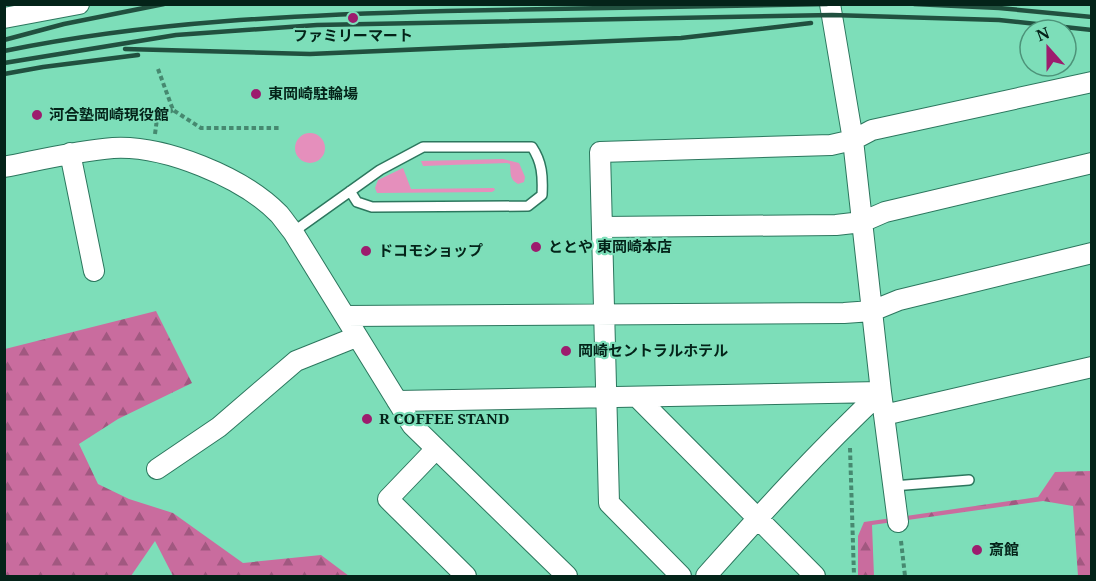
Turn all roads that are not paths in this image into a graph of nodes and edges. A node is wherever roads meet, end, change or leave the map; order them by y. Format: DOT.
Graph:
graph roads {
  1 [pos="79,4"];
  2 [pos="830,4"];
  3 [pos="4,18"];
  4 [pos="1092,82"];
  5 [pos="853,140"];
  6 [pos="70,153"];
  7 [pos="1092,163"];
  8 [pos="4,167"];
  9 [pos="350,191"];
  10 [pos="862,222"];
  11 [pos="602,227"];
  12 [pos="293,232"];
  13 [pos="1092,253"];
  14 [pos="94,271"];
  15 [pos="872,311"];
  16 [pos="604,314"];
  17 [pos="345,316"];
  18 [pos="356,337"];
  19 [pos="1092,367"];
  20 [pos="881,392"];
  21 [pos="606,397"];
  22 [pos="638,398"];
  23 [pos="397,401"];
  24 [pos="884,415"];
  25 [pos="435,450"];
  26 [pos="157,469"];
  27 [pos="969,480"];
  28 [pos="893,486"];
  29 [pos="756,519"];
  30 [pos="898,522"];
  31 [pos="466,576"];
  32 [pos="567,576"];
  33 [pos="681,576"];
  34 [pos="706,576"];
  35 [pos="815,576"];
  1 -- 3 [label="street"];
  2 -- 5 [label="street"];
  4 -- 5 [label="street"];
  5 -- 10 [label="street"];
  5 -- 11 [label="street"];
  6 -- 8 [label="street"];
  6 -- 12 [label="street"];
  6 -- 14 [label="street"];
  7 -- 10 [label="street"];
  9 -- 9 [label="lane"];
  9 -- 12 [label="lane"];
  10 -- 11 [label="street"];
  10 -- 15 [label="street"];
  11 -- 16 [label="street"];
  12 -- 17 [label="street"];
  13 -- 15 [label="street"];
  15 -- 16 [label="street"];
  15 -- 20 [label="street"];
  16 -- 17 [label="street"];
  16 -- 21 [label="street"];
  17 -- 18 [label="street"];
  18 -- 23 [label="street"];
  18 -- 26 [label="street"];
  19 -- 24 [label="street"];
  20 -- 22 [label="street"];
  20 -- 24 [label="street"];
  20 -- 29 [label="street"];
  21 -- 22 [label="street"];
  21 -- 23 [label="street"];
  21 -- 33 [label="street"];
  22 -- 29 [label="street"];
  23 -- 25 [label="street"];
  24 -- 28 [label="street"];
  25 -- 31 [label="street"];
  25 -- 32 [label="street"];
  27 -- 28 [label="lane"];
  28 -- 30 [label="street"];
  29 -- 34 [label="street"];
  29 -- 35 [label="street"];
}
